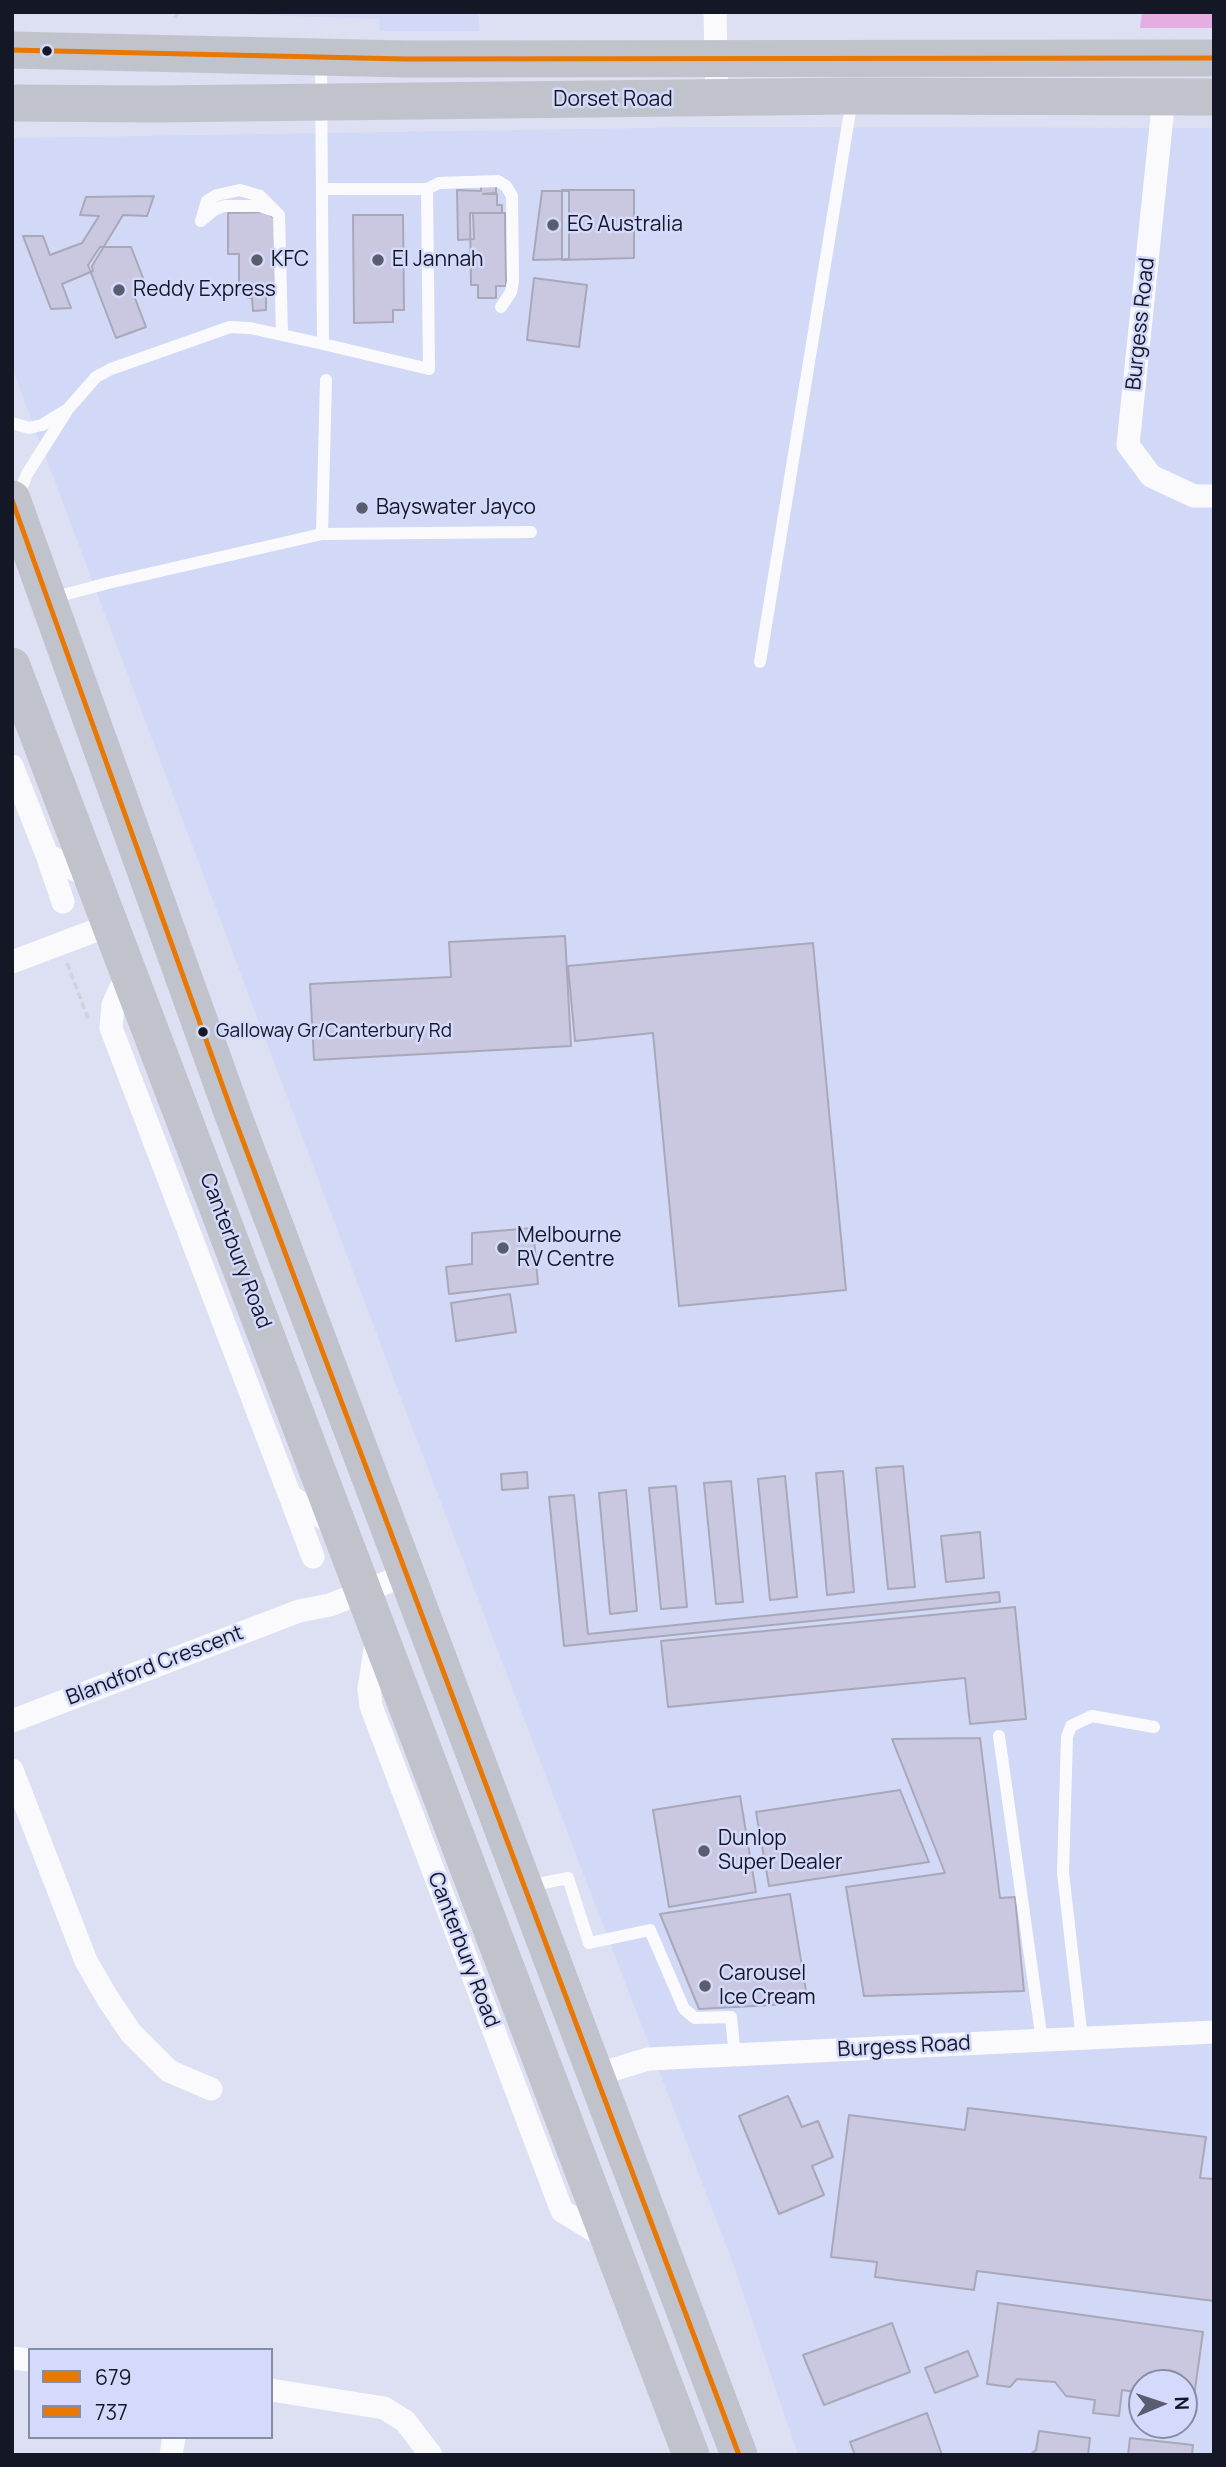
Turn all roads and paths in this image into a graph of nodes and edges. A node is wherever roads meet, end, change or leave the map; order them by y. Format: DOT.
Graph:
graph roads {
  1 [pos="178,12"];
  2 [pos="715,12"];
  3 [pos="175,18"];
  4 [pos="12,50"];
  5 [pos="321,57"];
  6 [pos="1164,57"];
  7 [pos="1214,58"];
  8 [pos="716,59"];
  9 [pos="853,96"];
  10 [pos="1164,97"];
  11 [pos="1214,97"];
  12 [pos="717,99"];
  13 [pos="322,102"];
  14 [pos="12,103"];
  15 [pos="323,189"];
  16 [pos="427,189"];
  17 [pos="201,221"];
  18 [pos="501,307"];
  19 [pos="282,335"];
  20 [pos="323,344"];
  21 [pos="326,380"];
  22 [pos="68,409"];
  23 [pos="12,423"];
  24 [pos="1214,496"];
  25 [pos="14,504"];
  26 [pos="531,532"];
  27 [pos="323,534"];
  28 [pos="47,600"];
  29 [pos="760,662"];
  30 [pos="12,666"];
  31 [pos="12,766"];
  32 [pos="47,855"];
  33 [pos="93,879"];
  34 [pos="64,902"];
  35 [pos="159,908"];
  36 [pos="110,925"];
  37 [pos="12,961"];
  38 [pos="128,972"];
  39 [pos="290,1496"];
  40 [pos="341,1530"];
  41 [pos="313,1557"];
  42 [pos="403,1569"];
  43 [pos="362,1586"];
  44 [pos="15,1713"];
  45 [pos="1154,1727"];
  46 [pos="999,1736"];
  47 [pos="12,1770"];
  48 [pos="524,1887"];
  49 [pos="1214,2032"];
  50 [pos="1082,2039"];
  51 [pos="1042,2041"];
  52 [pos="735,2056"];
  53 [pos="596,2075"];
  54 [pos="211,2089"];
  55 [pos="273,2390"];
  56 [pos="431,2455"];
  57 [pos="691,2455"];
  58 [pos="739,2455"];
  1 -- 3 [label="path"];
  2 -- 8 [label="street"];
  4 -- 5 [label="main road, Dorset Road"];
  5 -- 8 [label="main road, Dorset Road"];
  5 -- 13 [label="lane"];
  6 -- 7 [label="main road, Dorset Road"];
  6 -- 8 [label="main road, Dorset Road"];
  6 -- 10 [label="main road"];
  8 -- 12 [label="street"];
  9 -- 10 [label="main road, Dorset Road"];
  9 -- 12 [label="main road, Dorset Road"];
  9 -- 29 [label="lane"];
  10 -- 11 [label="main road, Dorset Road"];
  10 -- 24 [label="street, Burgess Road"];
  12 -- 13 [label="main road, Dorset Road"];
  13 -- 14 [label="main road, Dorset Road"];
  13 -- 15 [label="lane"];
  15 -- 16 [label="lane"];
  15 -- 20 [label="lane"];
  16 -- 18 [label="lane"];
  16 -- 20 [label="lane"];
  17 -- 19 [label="lane"];
  19 -- 20 [label="lane"];
  19 -- 22 [label="lane"];
  21 -- 27 [label="lane"];
  22 -- 23 [label="lane"];
  22 -- 25 [label="lane"];
  25 -- 28 [label="main road"];
  26 -- 27 [label="lane"];
  27 -- 28 [label="lane"];
  28 -- 35 [label="main road"];
  30 -- 33 [label="main road, Canterbury Road"];
  31 -- 32 [label="street"];
  32 -- 33 [label="street"];
  32 -- 34 [label="street"];
  33 -- 36 [label="main road, Canterbury Road"];
  35 -- 36 [label="main road"];
  35 -- 42 [label="main road"];
  36 -- 37 [label="street"];
  36 -- 38 [label="main road, Canterbury Road"];
  38 -- 39 [label="street, Canterbury Road"];
  38 -- 40 [label="main road, Canterbury Road"];
  39 -- 40 [label="street"];
  39 -- 41 [label="street, Canterbury Road"];
  40 -- 43 [label="main road, Canterbury Road"];
  42 -- 43 [label="street, Blandford Crescent"];
  42 -- 48 [label="main road"];
  43 -- 44 [label="street, Blandford Crescent"];
  43 -- 57 [label="main road, Canterbury Road"];
  45 -- 50 [label="lane"];
  46 -- 51 [label="lane"];
  47 -- 54 [label="street"];
  48 -- 52 [label="lane"];
  48 -- 53 [label="main road"];
  49 -- 50 [label="street, Burgess Road"];
  50 -- 51 [label="street, Burgess Road"];
  51 -- 52 [label="street, Burgess Road"];
  52 -- 53 [label="street, Burgess Road"];
  53 -- 58 [label="main road"];
  55 -- 56 [label="street"];
}
